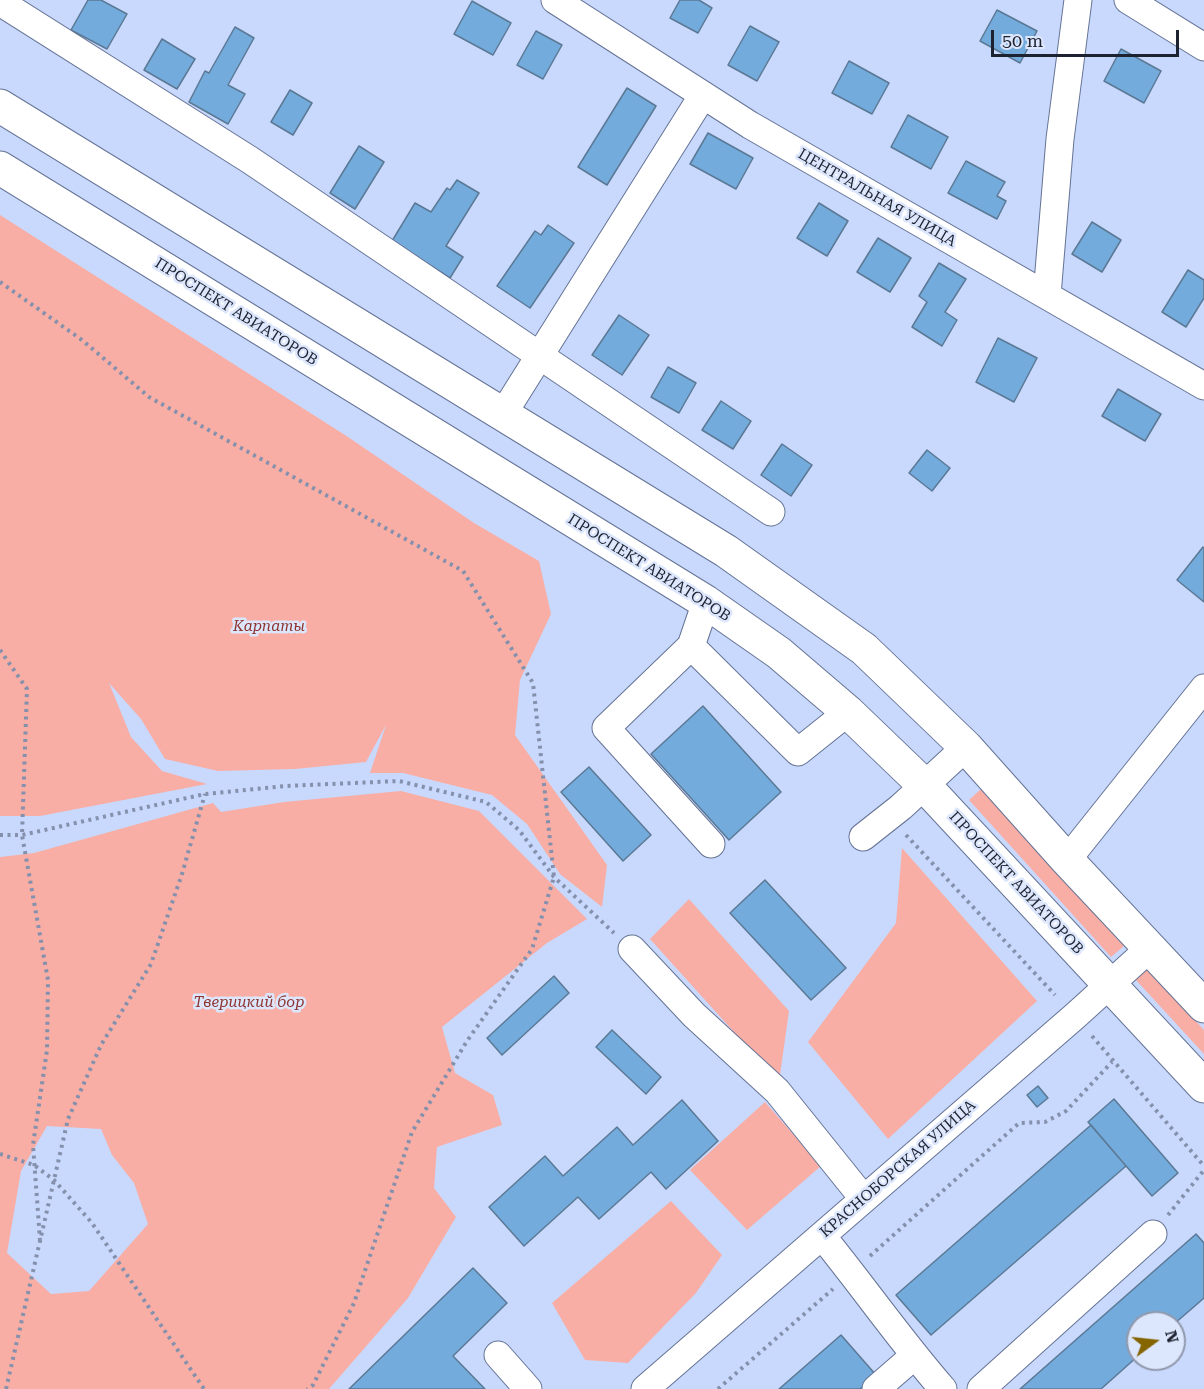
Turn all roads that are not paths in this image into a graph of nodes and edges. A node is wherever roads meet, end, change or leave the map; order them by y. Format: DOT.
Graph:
graph roads {
  1 [pos="555,0"];
  2 [pos="1078,0"];
  3 [pos="1128,0"];
  4 [pos="0,2"];
  5 [pos="1204,47"];
  6 [pos="703,95"];
  7 [pos="0,106"];
  8 [pos="0,168"];
  9 [pos="1047,295"];
  10 [pos="540,354"];
  11 [pos="1204,386"];
  12 [pos="502,414"];
  13 [pos="771,512"];
  14 [pos="706,602"];
  15 [pos="691,646"];
  16 [pos="1204,688"];
  17 [pos="848,712"];
  18 [pos="966,747"];
  19 [pos="924,785"];
  20 [pos="863,837"];
  21 [pos="711,844"];
  22 [pos="1067,860"];
  23 [pos="1150,948"];
  24 [pos="632,949"];
  25 [pos="1110,985"];
  26 [pos="1204,1006"];
  27 [pos="1204,1086"];
  28 [pos="863,1198"];
  29 [pos="1153,1234"];
  30 [pos="822,1236"];
  31 [pos="498,1355"];
  32 [pos="914,1356"];
  33 [pos="657,1385"];
  34 [pos="528,1389"];
  35 [pos="876,1389"];
  36 [pos="943,1389"];
  37 [pos="981,1389"];
  1 -- 6 [label="street, ЦЕНТРАЛЬНАЯ УЛИЦА"];
  2 -- 9 [label="street"];
  3 -- 5 [label="street"];
  4 -- 10 [label="street"];
  6 -- 9 [label="street, ЦЕНТРАЛЬНАЯ УЛИЦА"];
  6 -- 10 [label="street"];
  7 -- 12 [label="main road"];
  8 -- 14 [label="main road, ПРОСПЕКТ АВИАТОРОВ"];
  9 -- 11 [label="street, ЦЕНТРАЛЬНАЯ УЛИЦА"];
  10 -- 12 [label="street"];
  10 -- 13 [label="street"];
  12 -- 18 [label="main road"];
  14 -- 15 [label="street"];
  14 -- 17 [label="main road, ПРОСПЕКТ АВИАТОРОВ"];
  15 -- 17 [label="street"];
  15 -- 21 [label="street"];
  16 -- 22 [label="street"];
  17 -- 19 [label="main road, ПРОСПЕКТ АВИАТОРОВ"];
  18 -- 19 [label="street"];
  18 -- 22 [label="main road"];
  19 -- 20 [label="street"];
  19 -- 25 [label="main road, ПРОСПЕКТ АВИАТОРОВ"];
  22 -- 23 [label="main road"];
  23 -- 25 [label="street, КРАСНОБОРСКАЯ УЛИЦА"];
  23 -- 26 [label="main road"];
  24 -- 28 [label="street"];
  25 -- 27 [label="main road, ПРОСПЕКТ АВИАТОРОВ"];
  25 -- 28 [label="street, КРАСНОБОРСКАЯ УЛИЦА"];
  28 -- 30 [label="street, КРАСНОБОРСКАЯ УЛИЦА"];
  29 -- 37 [label="street"];
  30 -- 32 [label="street"];
  30 -- 33 [label="street, КРАСНОБОРСКАЯ УЛИЦА"];
  31 -- 34 [label="street"];
  32 -- 35 [label="street"];
  32 -- 36 [label="street"];
}
